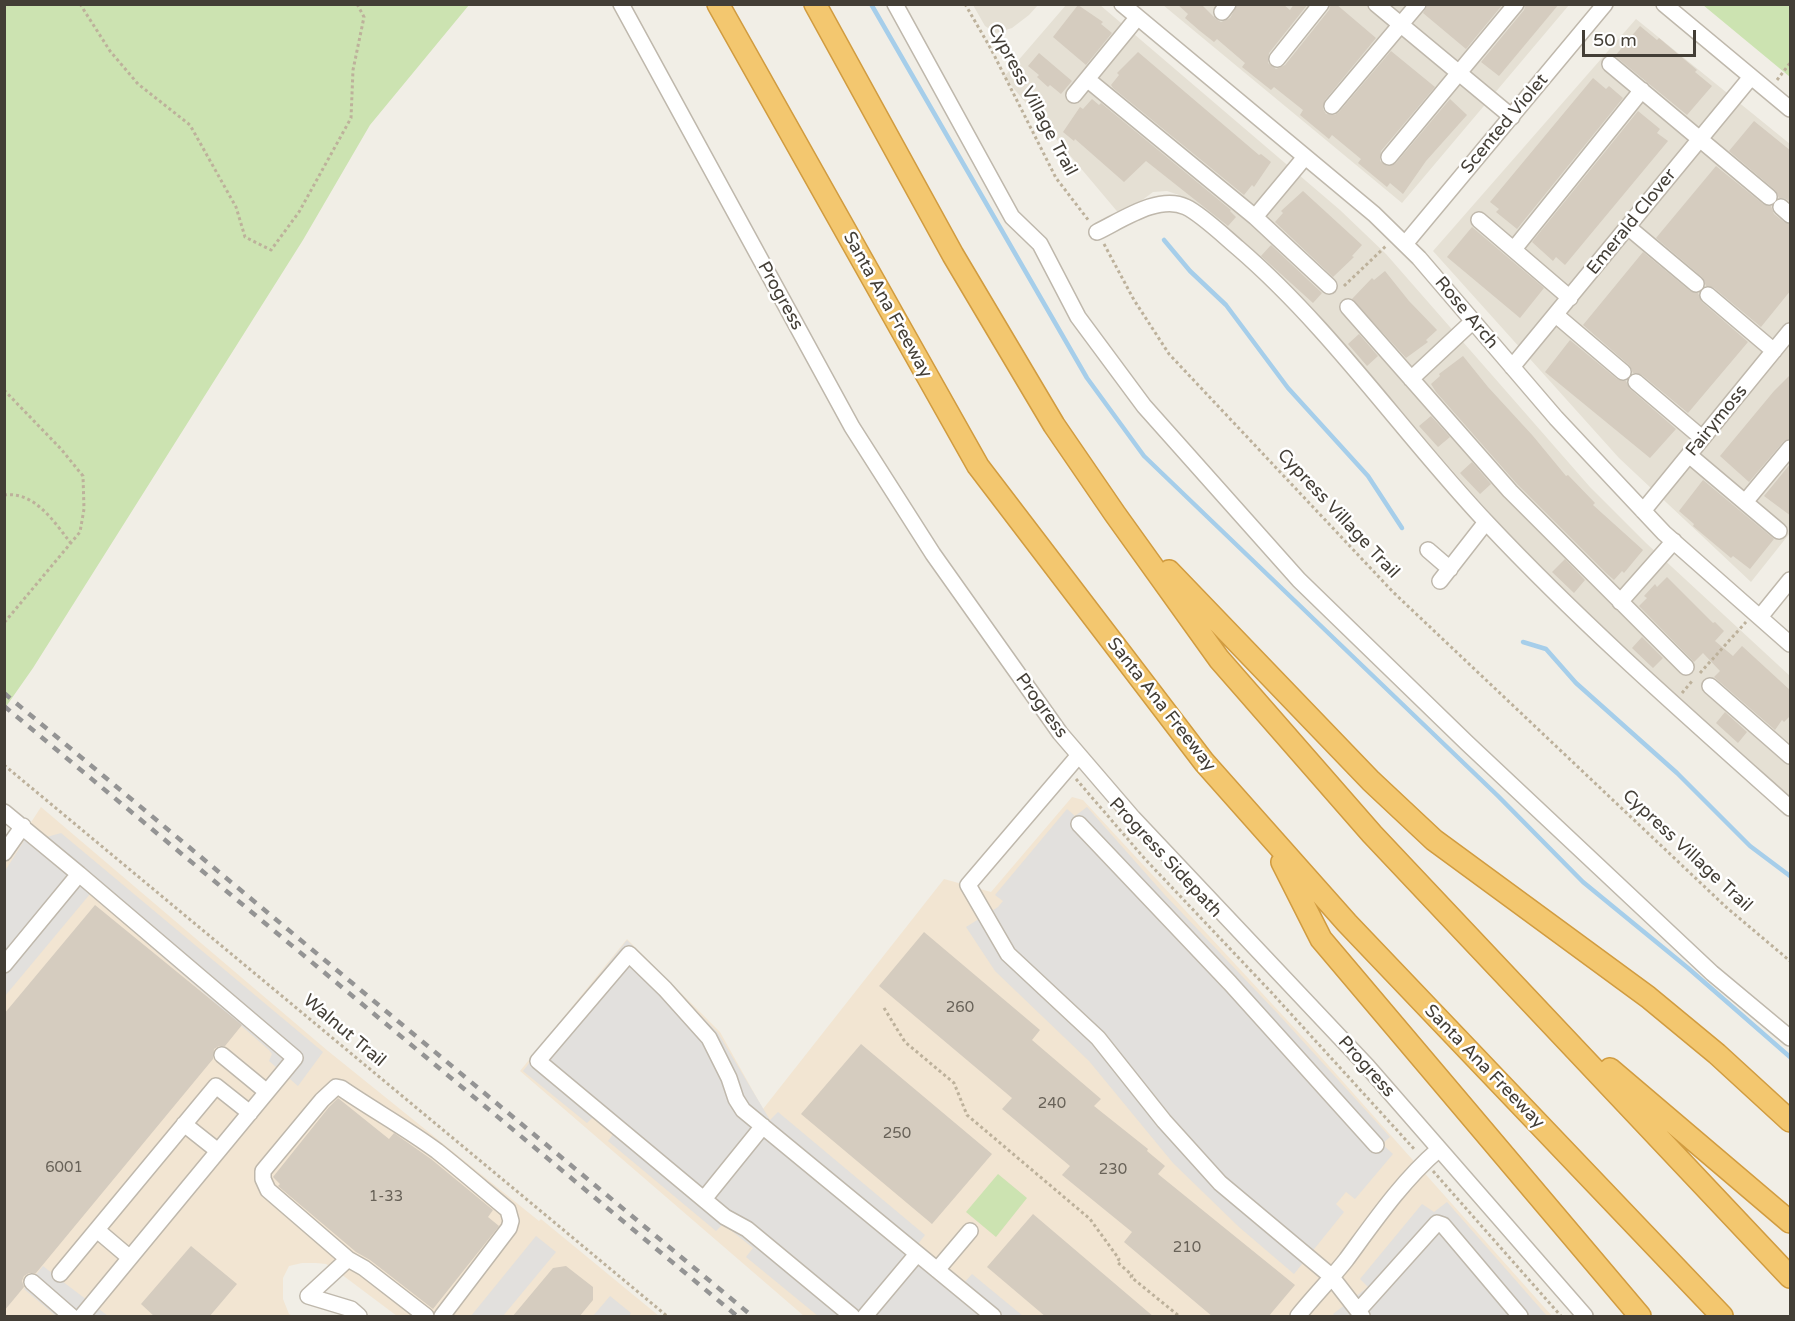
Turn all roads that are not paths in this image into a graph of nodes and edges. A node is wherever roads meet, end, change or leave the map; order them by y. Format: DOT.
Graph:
graph roads {
  1 [pos="621,4"];
  2 [pos="718,4"];
  3 [pos="815,4"];
  4 [pos="895,4"];
  5 [pos="1122,4"];
  6 [pos="1321,4"];
  7 [pos="1376,4"];
  8 [pos="1418,4"];
  9 [pos="1516,4"];
  10 [pos="1605,4"];
  11 [pos="1664,4"];
  12 [pos="1137,18"];
  13 [pos="1401,25"];
  14 [pos="1277,59"];
  15 [pos="1610,64"];
  16 [pos="1459,73"];
  17 [pos="1752,77"];
  18 [pos="1087,80"];
  19 [pos="1642,90"];
  20 [pos="1074,95"];
  21 [pos="1332,106"];
  22 [pos="1791,110"];
  23 [pos="1512,117"];
  24 [pos="1700,138"];
  25 [pos="1305,157"];
  26 [pos="1389,157"];
  27 [pos="1769,197"];
  28 [pos="1255,218"];
  29 [pos="1479,220"];
  30 [pos="1628,226"];
  31 [pos="1097,232"];
  32 [pos="1401,240"];
  33 [pos="1514,249"];
  34 [pos="1696,284"];
  35 [pos="1334,288"];
  36 [pos="1708,295"];
  37 [pos="1570,298"];
  38 [pos="1348,307"];
  39 [pos="1556,315"];
  40 [pos="1473,321"];
  41 [pos="1791,331"];
  42 [pos="1774,351"];
  43 [pos="1512,367"];
  44 [pos="1623,372"];
  45 [pos="1411,379"];
  46 [pos="1635,382"];
  47 [pos="1702,438"];
  48 [pos="1791,448"];
  49 [pos="1689,455"];
  50 [pos="1745,502"];
  51 [pos="1643,511"];
  52 [pos="1115,514"];
  53 [pos="1486,522"];
  54 [pos="1779,531"];
  55 [pos="1674,541"];
  56 [pos="1428,550"];
  57 [pos="1791,580"];
  58 [pos="1620,602"];
  59 [pos="1757,614"];
  60 [pos="1791,644"];
  61 [pos="1686,668"];
  62 [pos="1710,686"];
  63 [pos="1788,748"];
  64 [pos="1079,755"];
  65 [pos="1791,808"];
  66 [pos="4,812"];
  67 [pos="1079,824"];
  68 [pos="23,826"];
  69 [pos="1269,835"];
  70 [pos="4,853"];
  71 [pos="80,874"];
  72 [pos="4,965"];
  73 [pos="1527,999"];
  74 [pos="1791,1038"];
  75 [pos="222,1055"];
  76 [pos="267,1092"];
  77 [pos="250,1113"];
  78 [pos="1791,1121"];
  79 [pos="184,1124"];
  80 [pos="763,1126"];
  81 [pos="1376,1145"];
  82 [pos="1438,1150"];
  83 [pos="218,1152"];
  84 [pos="704,1199"];
  85 [pos="1791,1222"];
  86 [pos="96,1230"];
  87 [pos="970,1231"];
  88 [pos="917,1254"];
  89 [pos="130,1258"];
  90 [pos="348,1259"];
  91 [pos="937,1270"];
  92 [pos="60,1274"];
  93 [pos="1331,1276"];
  94 [pos="1791,1277"];
  95 [pos="32,1282"];
  96 [pos="1696,1289"];
  97 [pos="1360,1314"];
  98 [pos="71,1317"];
  99 [pos="82,1317"];
  100 [pos="359,1317"];
  101 [pos="426,1317"];
  102 [pos="442,1317"];
  103 [pos="852,1317"];
  104 [pos="865,1317"];
  105 [pos="993,1317"];
  106 [pos="1298,1317"];
  107 [pos="1520,1317"];
  108 [pos="1585,1317"];
  109 [pos="1640,1317"];
  110 [pos="1708,1317"];
  111 [pos="1722,1317"];
  1 -- 64 [label="street, Progress"];
  2 -- 69 [label="highway, Santa Ana Freeway"];
  3 -- 52 [label="highway"];
  4 -- 74 [label="street"];
  5 -- 12 [label="street, Rose Arch"];
  6 -- 14 [label="street"];
  7 -- 13 [label="street"];
  8 -- 13 [label="street"];
  9 -- 16 [label="street"];
  10 -- 23 [label="street, Scented Violet"];
  11 -- 17 [label="street"];
  12 -- 18 [label="street"];
  12 -- 25 [label="street, Rose Arch"];
  13 -- 16 [label="street"];
  13 -- 21 [label="street"];
  15 -- 19 [label="street"];
  16 -- 23 [label="street"];
  16 -- 26 [label="street"];
  17 -- 22 [label="street"];
  17 -- 24 [label="street, Emerald Clover"];
  18 -- 20 [label="street"];
  18 -- 28 [label="street"];
  19 -- 24 [label="street"];
  19 -- 33 [label="street"];
  23 -- 32 [label="street, Scented Violet"];
  24 -- 27 [label="street"];
  24 -- 30 [label="street, Emerald Clover"];
  25 -- 28 [label="street"];
  25 -- 32 [label="street, Rose Arch"];
  28 -- 35 [label="street"];
  29 -- 33 [label="street"];
  30 -- 34 [label="street"];
  30 -- 37 [label="street, Emerald Clover"];
  31 -- 53 [label="street"];
  32 -- 40 [label="street, Rose Arch"];
  33 -- 37 [label="street"];
  36 -- 42 [label="street"];
  37 -- 39 [label="street, Emerald Clover"];
  38 -- 45 [label="street"];
  39 -- 43 [label="street, Emerald Clover"];
  39 -- 44 [label="street"];
  40 -- 43 [label="street, Rose Arch"];
  40 -- 45 [label="street"];
  41 -- 42 [label="street, Fairymoss"];
  42 -- 47 [label="street, Fairymoss"];
  43 -- 51 [label="street, Rose Arch"];
  45 -- 58 [label="street"];
  46 -- 47 [label="street"];
  47 -- 49 [label="street, Fairymoss"];
  48 -- 50 [label="street"];
  49 -- 50 [label="street"];
  49 -- 51 [label="street, Fairymoss"];
  50 -- 54 [label="street"];
  51 -- 55 [label="street, Rose Arch"];
  52 -- 73 [label="highway"];
  52 -- 78 [label="highway"];
  53 -- 56 [label="street"];
  53 -- 65 [label="street"];
  55 -- 58 [label="street"];
  55 -- 59 [label="street, Rose Arch"];
  57 -- 59 [label="street"];
  58 -- 61 [label="street"];
  59 -- 60 [label="street, Rose Arch"];
  62 -- 63 [label="street"];
  64 -- 82 [label="street, Progress"];
  64 -- 93 [label="street"];
  66 -- 68 [label="street"];
  67 -- 81 [label="street"];
  68 -- 70 [label="street"];
  68 -- 71 [label="street"];
  69 -- 96 [label="highway, Santa Ana Freeway"];
  69 -- 109 [label="highway"];
  71 -- 72 [label="street"];
  71 -- 76 [label="street"];
  73 -- 85 [label="highway"];
  73 -- 94 [label="highway"];
  75 -- 76 [label="street"];
  76 -- 77 [label="street"];
  77 -- 79 [label="street"];
  77 -- 83 [label="street"];
  79 -- 83 [label="street"];
  79 -- 86 [label="street"];
  80 -- 84 [label="street"];
  80 -- 84 [label="street"];
  80 -- 88 [label="street"];
  82 -- 93 [label="street"];
  82 -- 108 [label="street, Progress"];
  83 -- 89 [label="street"];
  84 -- 103 [label="street"];
  86 -- 89 [label="street"];
  86 -- 92 [label="street"];
  87 -- 91 [label="street"];
  88 -- 91 [label="street"];
  88 -- 104 [label="street"];
  89 -- 99 [label="street"];
  90 -- 100 [label="street"];
  90 -- 101 [label="street"];
  90 -- 102 [label="street"];
  91 -- 105 [label="street"];
  93 -- 97 [label="street"];
  93 -- 106 [label="street"];
  95 -- 98 [label="street"];
  96 -- 110 [label="highway"];
  96 -- 111 [label="highway, Santa Ana Freeway"];
  97 -- 107 [label="street"];
}
